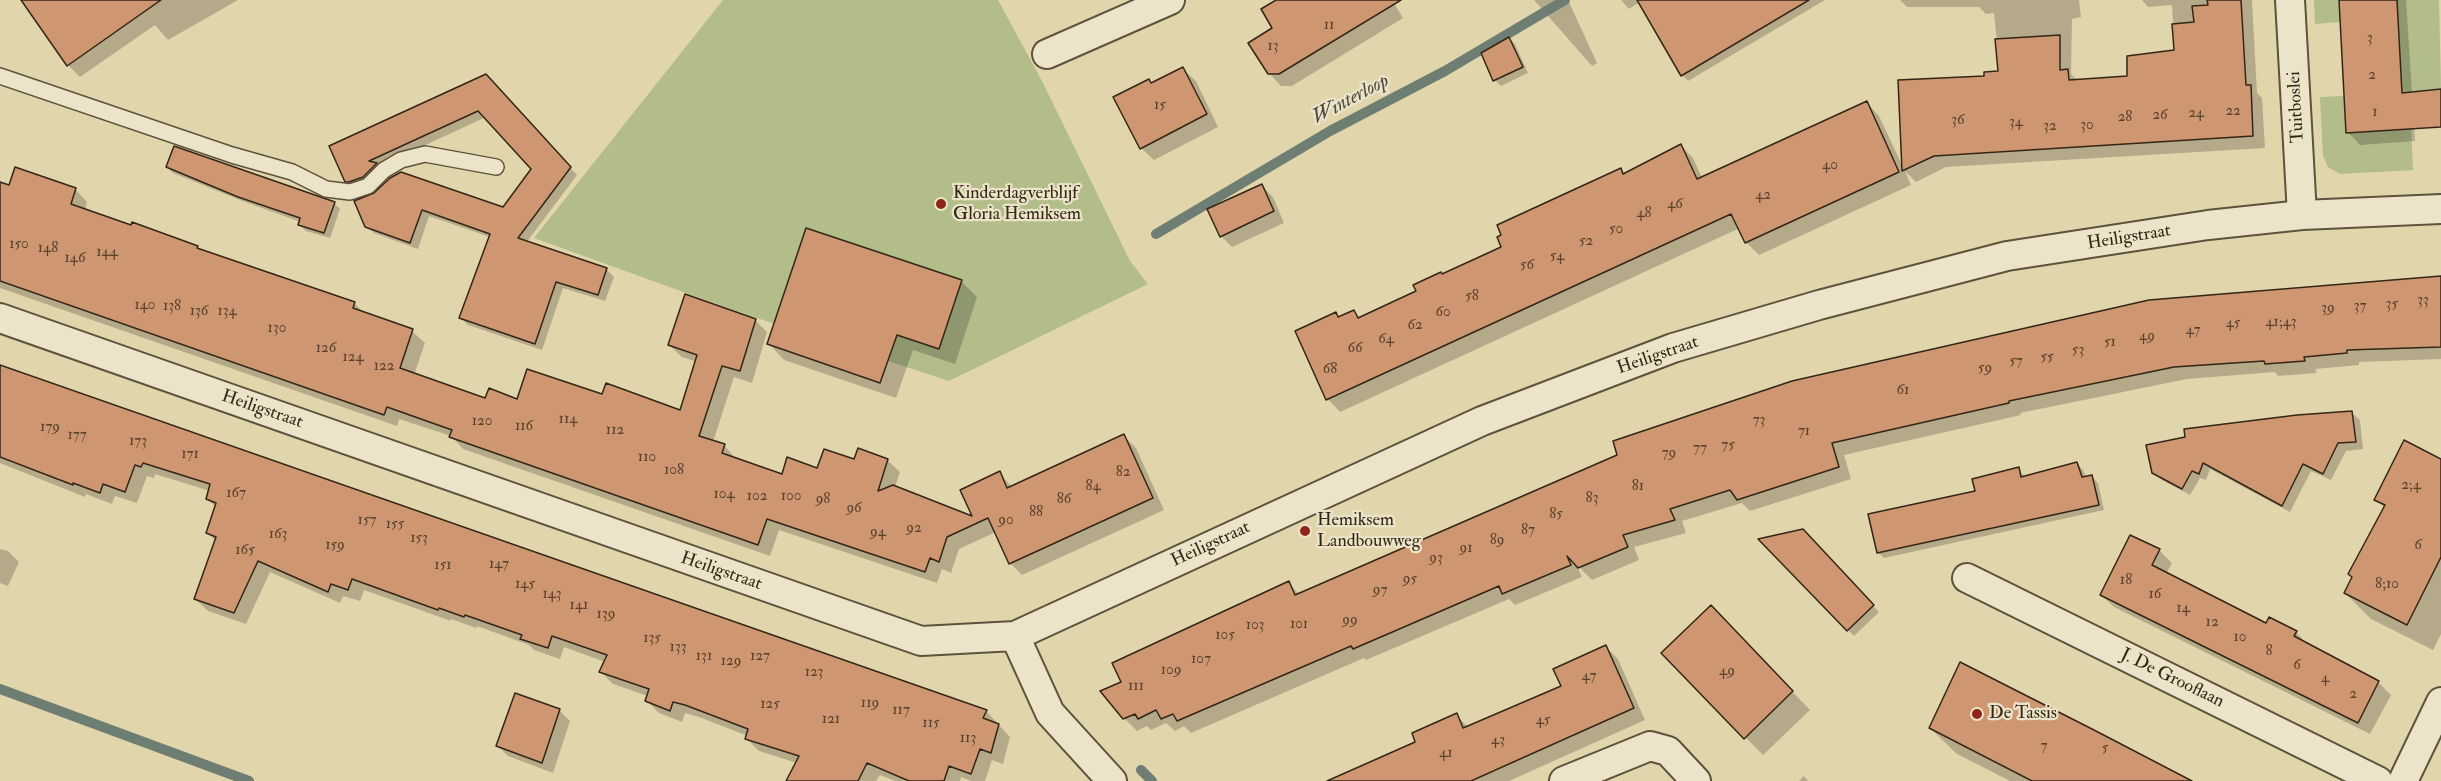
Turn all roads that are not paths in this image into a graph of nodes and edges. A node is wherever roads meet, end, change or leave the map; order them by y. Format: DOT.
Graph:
graph roads {
  1 [pos="1170,0"];
  2 [pos="2290,0"];
  3 [pos="1047,54"];
  4 [pos="0,76"];
  5 [pos="496,167"];
  6 [pos="2441,209"];
  7 [pos="2302,215"];
  8 [pos="0,318"];
  9 [pos="1967,578"];
  10 [pos="1015,636"];
  11 [pos="2441,702"];
  12 [pos="1112,781"];
  13 [pos="1564,781"];
  14 [pos="1696,781"];
  15 [pos="2378,781"];
  16 [pos="2403,781"];
  1 -- 3 [label="street"];
  2 -- 7 [label="street, Tuitboslei"];
  4 -- 5 [label="lane"];
  6 -- 7 [label="street, Heiligstraat"];
  7 -- 10 [label="street, Heiligstraat"];
  8 -- 10 [label="street, Heiligstraat"];
  9 -- 15 [label="street, J. De Grooflaan"];
  10 -- 12 [label="street"];
  11 -- 16 [label="street"];
  13 -- 14 [label="street"];
}
